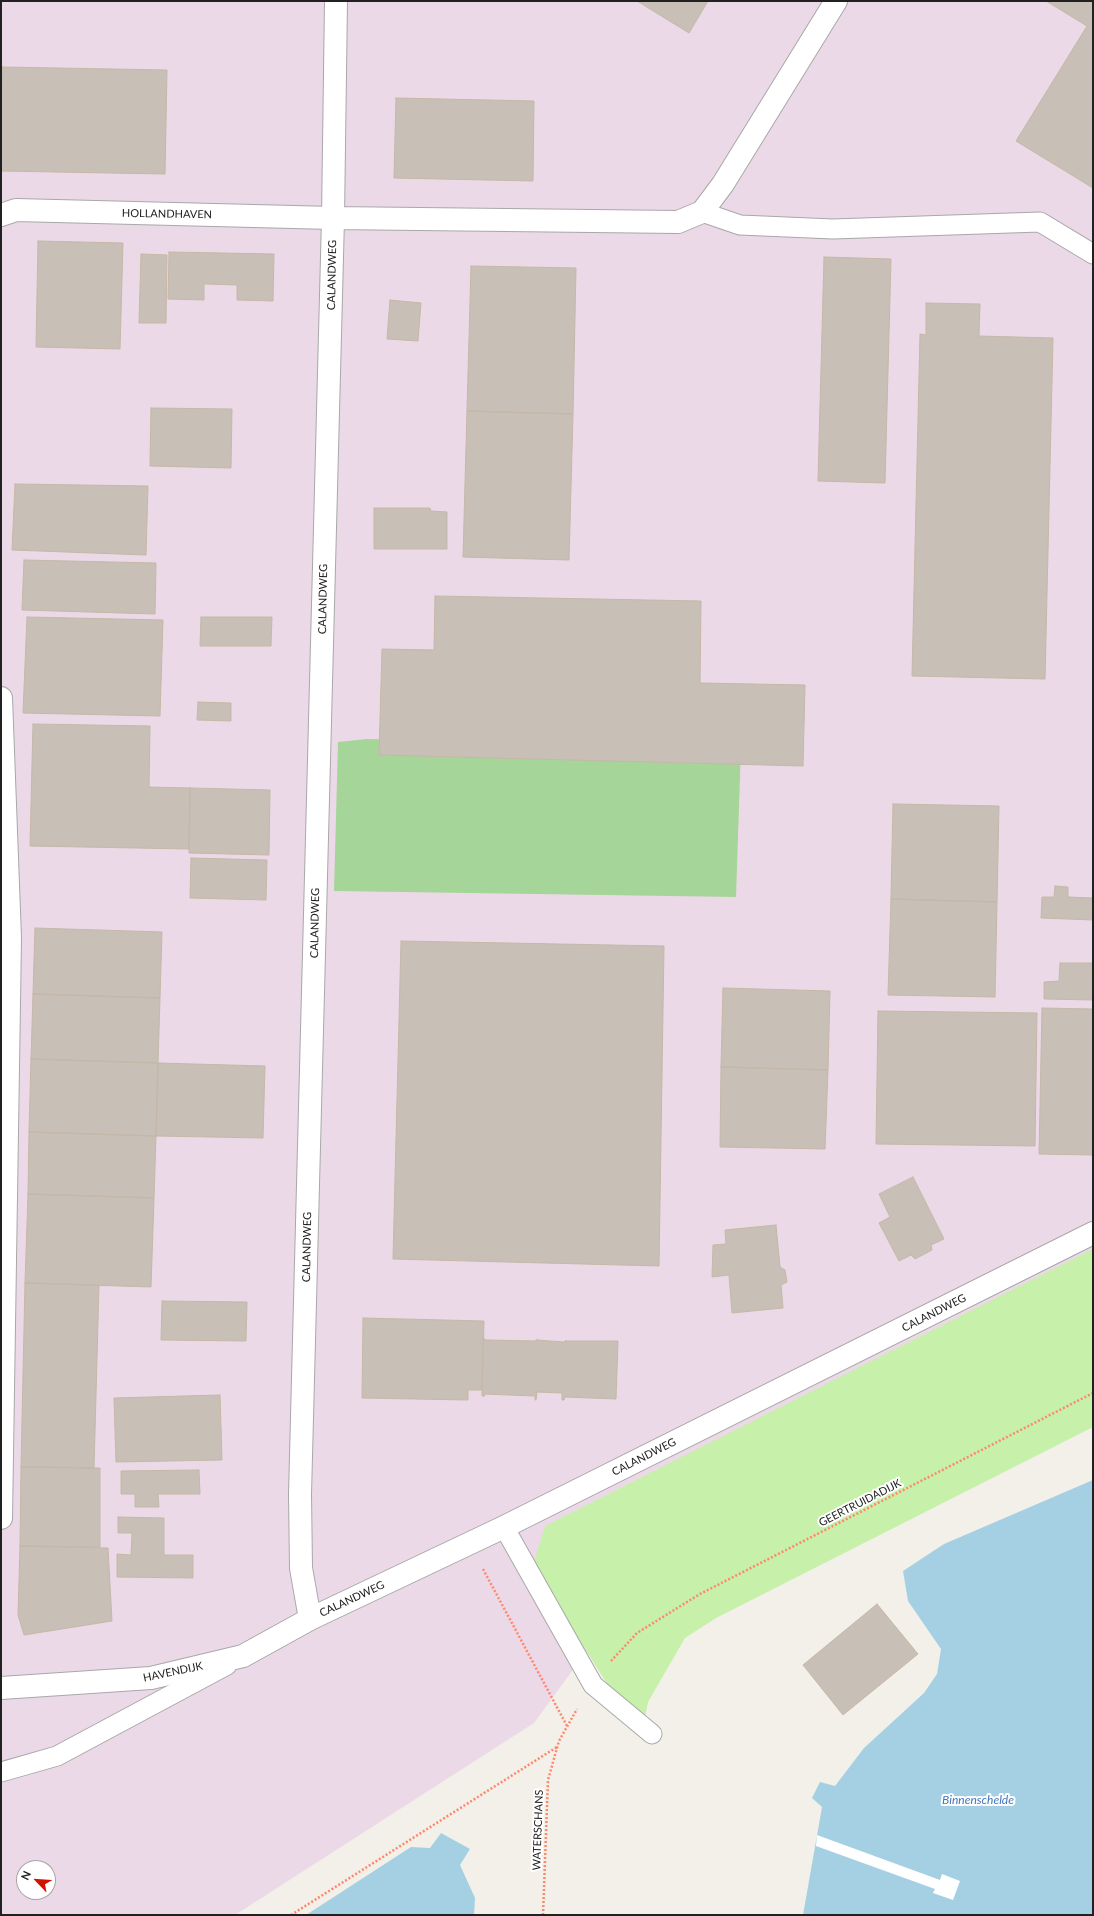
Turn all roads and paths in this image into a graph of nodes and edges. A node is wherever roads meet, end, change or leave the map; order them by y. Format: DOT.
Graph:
graph roads {
  1 [pos="336,1"];
  2 [pos="836,1"];
  3 [pos="702,212"];
  4 [pos="1,215"];
  5 [pos="333,218"];
  6 [pos="1093,254"];
  7 [pos="1,698"];
  8 [pos="1093,1233"];
  9 [pos="1093,1393"];
  10 [pos="1,1518"];
  11 [pos="504,1527"];
  12 [pos="469,1544"];
  13 [pos="310,1619"];
  14 [pos="637,1633"];
  15 [pos="243,1656"];
  16 [pos="1,1688"];
  17 [pos="567,1726"];
  18 [pos="652,1734"];
  19 [pos="1,1772"];
  20 [pos="291,1915"];
  21 [pos="543,1915"];
  1 -- 5 [label="street, CALANDWEG"];
  2 -- 3 [label="street"];
  3 -- 5 [label="street, HOLLANDHAVEN"];
  3 -- 6 [label="lane"];
  4 -- 5 [label="street, HOLLANDHAVEN"];
  5 -- 13 [label="street, CALANDWEG"];
  7 -- 10 [label="street"];
  8 -- 11 [label="street, CALANDWEG"];
  9 -- 14 [label="path, GEERTRUIDADIJK"];
  11 -- 12 [label="street, CALANDWEG"];
  11 -- 18 [label="lane"];
  12 -- 13 [label="street, CALANDWEG"];
  12 -- 17 [label="path"];
  13 -- 15 [label="street, HAVENDIJK"];
  15 -- 16 [label="street, HAVENDIJK"];
  15 -- 19 [label="lane"];
  20 -- 21 [label="path, WATERSCHANS"];
}
